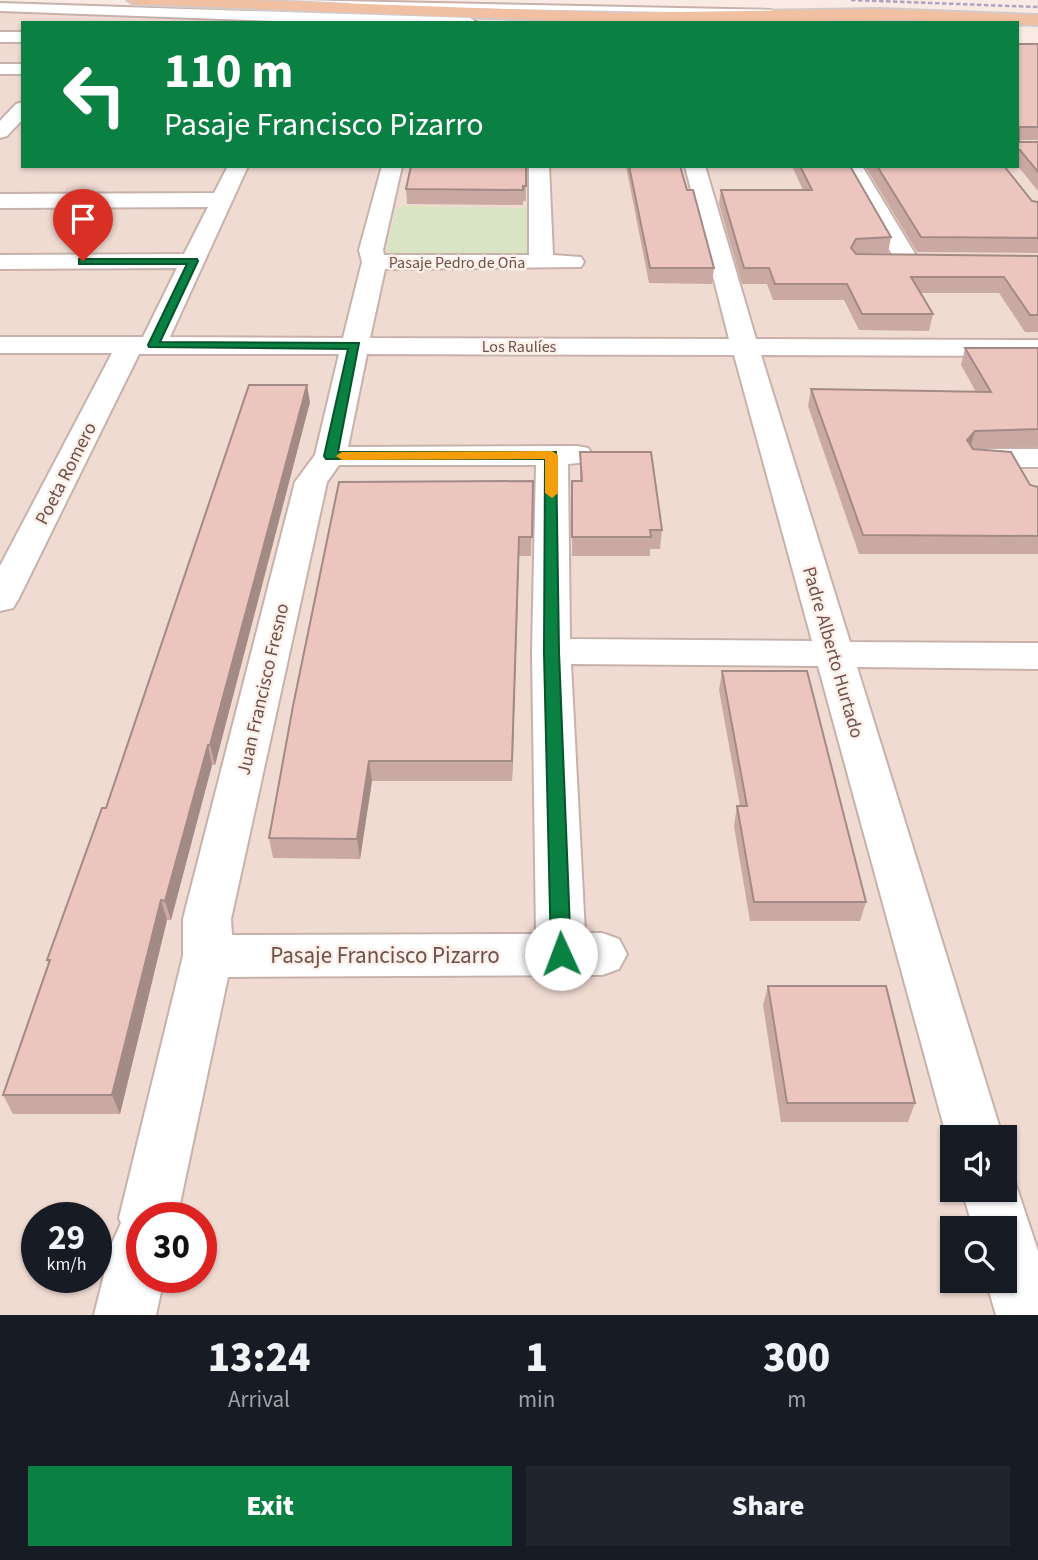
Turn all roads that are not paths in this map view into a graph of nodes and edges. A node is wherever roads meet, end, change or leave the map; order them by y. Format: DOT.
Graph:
graph roads {
  1 [pos="134,0"];
  2 [pos="202,0"];
  3 [pos="294,0"];
  4 [pos="531,0"];
  5 [pos="569,1"];
  6 [pos="0,7"];
  7 [pos="117,10"];
  8 [pos="904,15"];
  9 [pos="312,20"];
  10 [pos="665,20"];
  11 [pos="1038,20"];
  12 [pos="106,21"];
  13 [pos="371,21"];
  14 [pos="0,37"];
  15 [pos="21,37"];
  16 [pos="0,69"];
  17 [pos="21,69"];
  18 [pos="0,106"];
  19 [pos="21,107"];
  20 [pos="21,111"];
  21 [pos="4,144"];
  22 [pos="237,168"];
  23 [pos="392,168"];
  24 [pos="539,168"];
  25 [pos="696,168"];
  26 [pos="853,168"];
  27 [pos="222,200"];
  28 [pos="0,201"];
  29 [pos="193,261"];
  30 [pos="0,262"];
  31 [pos="374,262"];
  32 [pos="541,262"];
  33 [pos="572,262"];
  34 [pos="934,263"];
  35 [pos="0,345"];
  36 [pos="142,345"];
  37 [pos="355,346"];
  38 [pos="745,347"];
  39 [pos="1038,348"];
  40 [pos="330,456"];
  41 [pos="981,458"];
  42 [pos="1029,467"];
  43 [pos="0,600"];
  44 [pos="551,652"];
  45 [pos="835,654"];
  46 [pos="1038,656"];
  47 [pos="208,956"];
  48 [pos="971,1125"];
  49 [pos="152,1202"];
  50 [pos="1017,1282"];
  51 [pos="130,1293"];
  52 [pos="125,1315"];
  53 [pos="1027,1315"];
  1 -- 10 [label="main road"];
  2 -- 8 [label="lane"];
  3 -- 5 [label="lane"];
  4 -- 5 [label="main road"];
  5 -- 8 [label="main road"];
  6 -- 7 [label="street"];
  7 -- 9 [label="street"];
  7 -- 12 [label="street"];
  8 -- 10 [label="main road"];
  8 -- 11 [label="main road"];
  9 -- 13 [label="street"];
  14 -- 15 [label="street"];
  16 -- 17 [label="street"];
  18 -- 19 [label="street"];
  20 -- 21 [label="street"];
  22 -- 27 [label="street, Poeta Romero"];
  23 -- 31 [label="street, Juan Francisco Fresno"];
  24 -- 32 [label="street, Pasaje Pedro de Oña"];
  25 -- 38 [label="street, Padre Alberto Hurtado"];
  26 -- 34 [label="street"];
  27 -- 28 [label="street"];
  27 -- 29 [label="street, Poeta Romero"];
  29 -- 30 [label="street"];
  29 -- 36 [label="street, Poeta Romero"];
  31 -- 32 [label="street, Pasaje Pedro de Oña"];
  31 -- 37 [label="street, Juan Francisco Fresno"];
  32 -- 33 [label="street, Pasaje Pedro de Oña"];
  35 -- 36 [label="street, Los Raulíes"];
  36 -- 37 [label="street, Los Raulíes"];
  36 -- 43 [label="street, Poeta Romero"];
  37 -- 38 [label="street, Los Raulíes"];
  37 -- 40 [label="street, Juan Francisco Fresno"];
  38 -- 39 [label="street, Los Raulíes"];
  38 -- 45 [label="street, Padre Alberto Hurtado"];
  40 -- 44 [label="street, Pasaje Francisco Pizarro"];
  40 -- 47 [label="street, Juan Francisco Fresno"];
  41 -- 42 [label="street"];
  44 -- 45 [label="street"];
  44 -- 47 [label="street, Pasaje Francisco Pizarro"];
  45 -- 46 [label="street"];
  45 -- 48 [label="street, Padre Alberto Hurtado"];
  47 -- 49 [label="street, Juan Francisco Fresno"];
  50 -- 53 [label="street"];
  51 -- 52 [label="street"];
}
